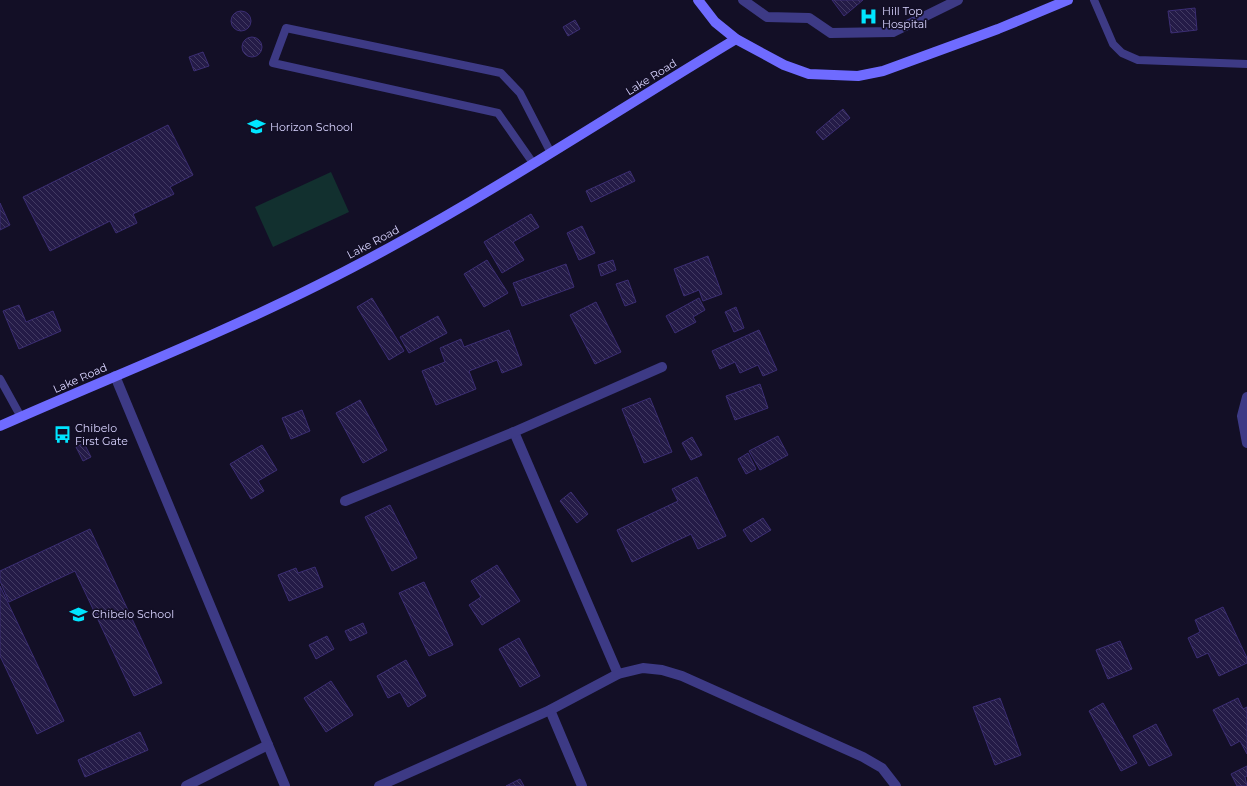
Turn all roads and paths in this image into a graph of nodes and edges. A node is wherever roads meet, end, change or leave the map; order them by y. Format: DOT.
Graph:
graph roads {
  1 [pos="698,0"];
  2 [pos="743,0"];
  3 [pos="958,0"];
  4 [pos="1068,0"];
  5 [pos="1094,0"];
  6 [pos="736,39"];
  7 [pos="1247,64"];
  8 [pos="551,153"];
  9 [pos="534,163"];
  10 [pos="662,367"];
  11 [pos="115,376"];
  12 [pos="0,379"];
  13 [pos="1247,397"];
  14 [pos="21,417"];
  15 [pos="0,426"];
  16 [pos="514,432"];
  17 [pos="1247,442"];
  18 [pos="345,501"];
  19 [pos="618,674"];
  20 [pos="550,710"];
  21 [pos="268,745"];
  22 [pos="186,786"];
  23 [pos="285,786"];
  24 [pos="379,786"];
  25 [pos="582,786"];
  26 [pos="896,786"];
  1 -- 6 [label="main road"];
  2 -- 3 [label="street"];
  4 -- 6 [label="main road"];
  5 -- 7 [label="lane"];
  6 -- 8 [label="main road, Lake Road"];
  8 -- 9 [label="main road, Lake Road"];
  8 -- 9 [label="lane"];
  9 -- 11 [label="main road, Lake Road"];
  10 -- 16 [label="street"];
  11 -- 14 [label="main road, Lake Road"];
  11 -- 21 [label="street"];
  12 -- 14 [label="lane"];
  13 -- 17 [label="street"];
  14 -- 15 [label="main road, Lake Road"];
  16 -- 18 [label="street"];
  16 -- 19 [label="street"];
  19 -- 20 [label="street"];
  19 -- 26 [label="street"];
  20 -- 24 [label="street"];
  20 -- 25 [label="street"];
  21 -- 22 [label="street"];
  21 -- 23 [label="street"];
}
